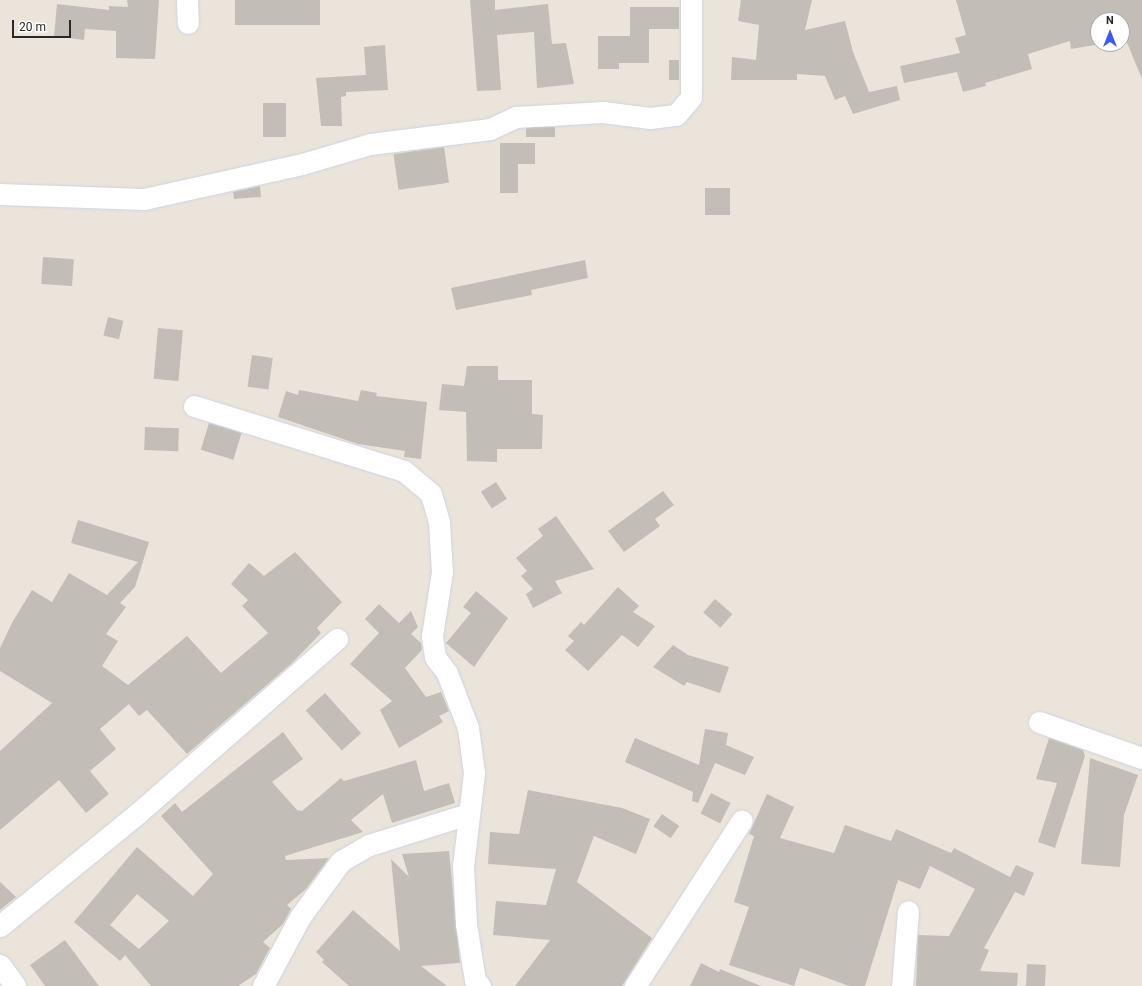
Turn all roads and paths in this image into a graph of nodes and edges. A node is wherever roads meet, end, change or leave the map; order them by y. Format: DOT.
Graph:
graph roads {
  1 [pos="188,0"];
  2 [pos="691,0"];
  3 [pos="188,23"];
  4 [pos="0,194"];
  5 [pos="194,406"];
  6 [pos="337,639"];
  7 [pos="1039,722"];
  8 [pos="1142,758"];
  9 [pos="468,814"];
  10 [pos="742,820"];
  11 [pos="908,912"];
  12 [pos="0,926"];
  13 [pos="0,965"];
  14 [pos="475,984"];
  15 [pos="15,986"];
  16 [pos="262,986"];
  17 [pos="635,986"];
  18 [pos="902,986"];
  1 -- 3 [label="street"];
  2 -- 4 [label="street"];
  5 -- 9 [label="street"];
  6 -- 12 [label="street"];
  7 -- 8 [label="street"];
  9 -- 14 [label="street"];
  9 -- 16 [label="street"];
  10 -- 17 [label="street"];
  11 -- 18 [label="street"];
  13 -- 15 [label="street"];
}
